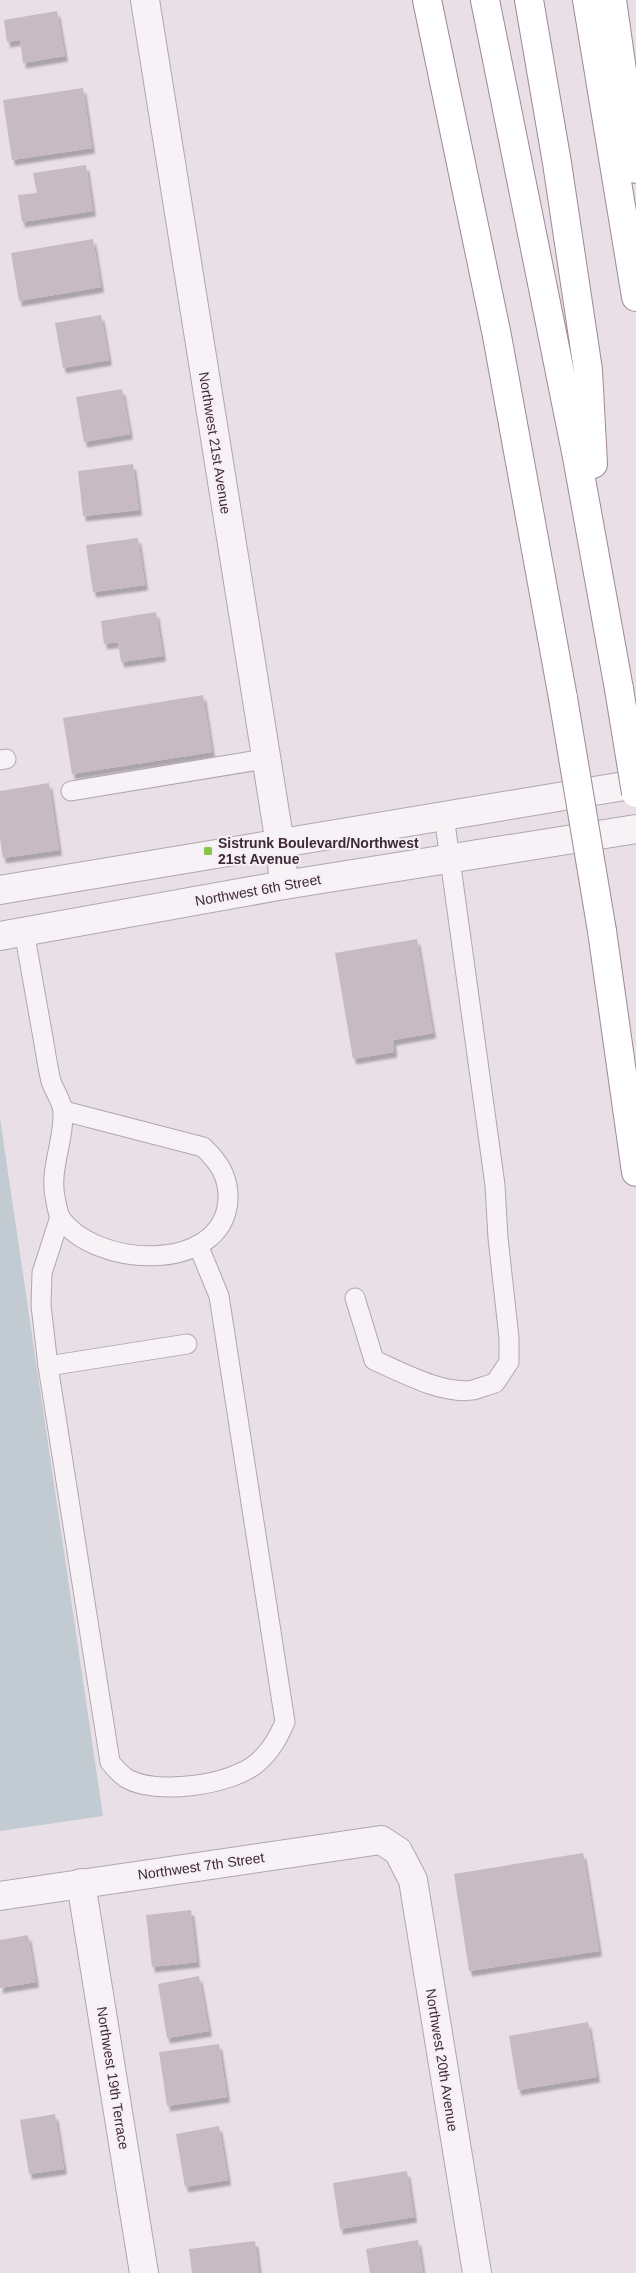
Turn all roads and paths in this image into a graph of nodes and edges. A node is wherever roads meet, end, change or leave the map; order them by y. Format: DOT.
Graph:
graph roads {
  1 [pos="144,0"];
  2 [pos="412,0"];
  3 [pos="427,0"];
  4 [pos="485,0"];
  5 [pos="529,0"];
  6 [pos="587,0"];
  7 [pos="612,0"];
  8 [pos="447,102"];
  9 [pos="636,169"];
  10 [pos="636,297"];
  11 [pos="600,574"];
  12 [pos="265,760"];
  13 [pos="636,784"];
  14 [pos="71,791"];
  15 [pos="636,793"];
  16 [pos="444,816"];
  17 [pos="636,829"];
  18 [pos="280,844"];
  19 [pos="450,859"];
  20 [pos="284,886"];
  21 [pos="0,890"];
  22 [pos="12,934"];
  23 [pos="64,1111"];
  24 [pos="636,1172"];
  25 [pos="60,1217"];
  26 [pos="198,1245"];
  27 [pos="355,1298"];
  28 [pos="188,1344"];
  29 [pos="48,1366"];
  30 [pos="398,1851"];
  31 [pos="81,1882"];
  32 [pos="0,1896"];
  33 [pos="144,2273"];
  34 [pos="477,2273"];
  1 -- 12 [label="street, Northwest 21st Avenue"];
  2 -- 8 [label="highway"];
  3 -- 8 [label="highway"];
  4 -- 11 [label="highway"];
  5 -- 11 [label="highway"];
  6 -- 10 [label="highway"];
  7 -- 9 [label="highway"];
  8 -- 24 [label="highway, bridge"];
  11 -- 15 [label="highway, bridge"];
  12 -- 14 [label="lane"];
  12 -- 18 [label="street, Northwest 21st Avenue"];
  13 -- 16 [label="street"];
  16 -- 18 [label="street"];
  16 -- 19 [label="lane"];
  17 -- 19 [label="street, Northwest 6th Street"];
  18 -- 20 [label="street, Northwest 21st Avenue"];
  18 -- 21 [label="street"];
  19 -- 20 [label="street, Northwest 6th Street"];
  19 -- 27 [label="lane"];
  20 -- 22 [label="street, Northwest 6th Street"];
  22 -- 23 [label="lane"];
  23 -- 25 [label="lane"];
  23 -- 26 [label="lane"];
  25 -- 26 [label="lane"];
  25 -- 29 [label="lane"];
  26 -- 29 [label="lane"];
  28 -- 29 [label="lane"];
  30 -- 31 [label="street, Northwest 7th Street"];
  30 -- 34 [label="street, Northwest 20th Avenue"];
  31 -- 32 [label="street, Northwest 7th Street"];
  31 -- 33 [label="street, Northwest 19th Terrace"];
}
